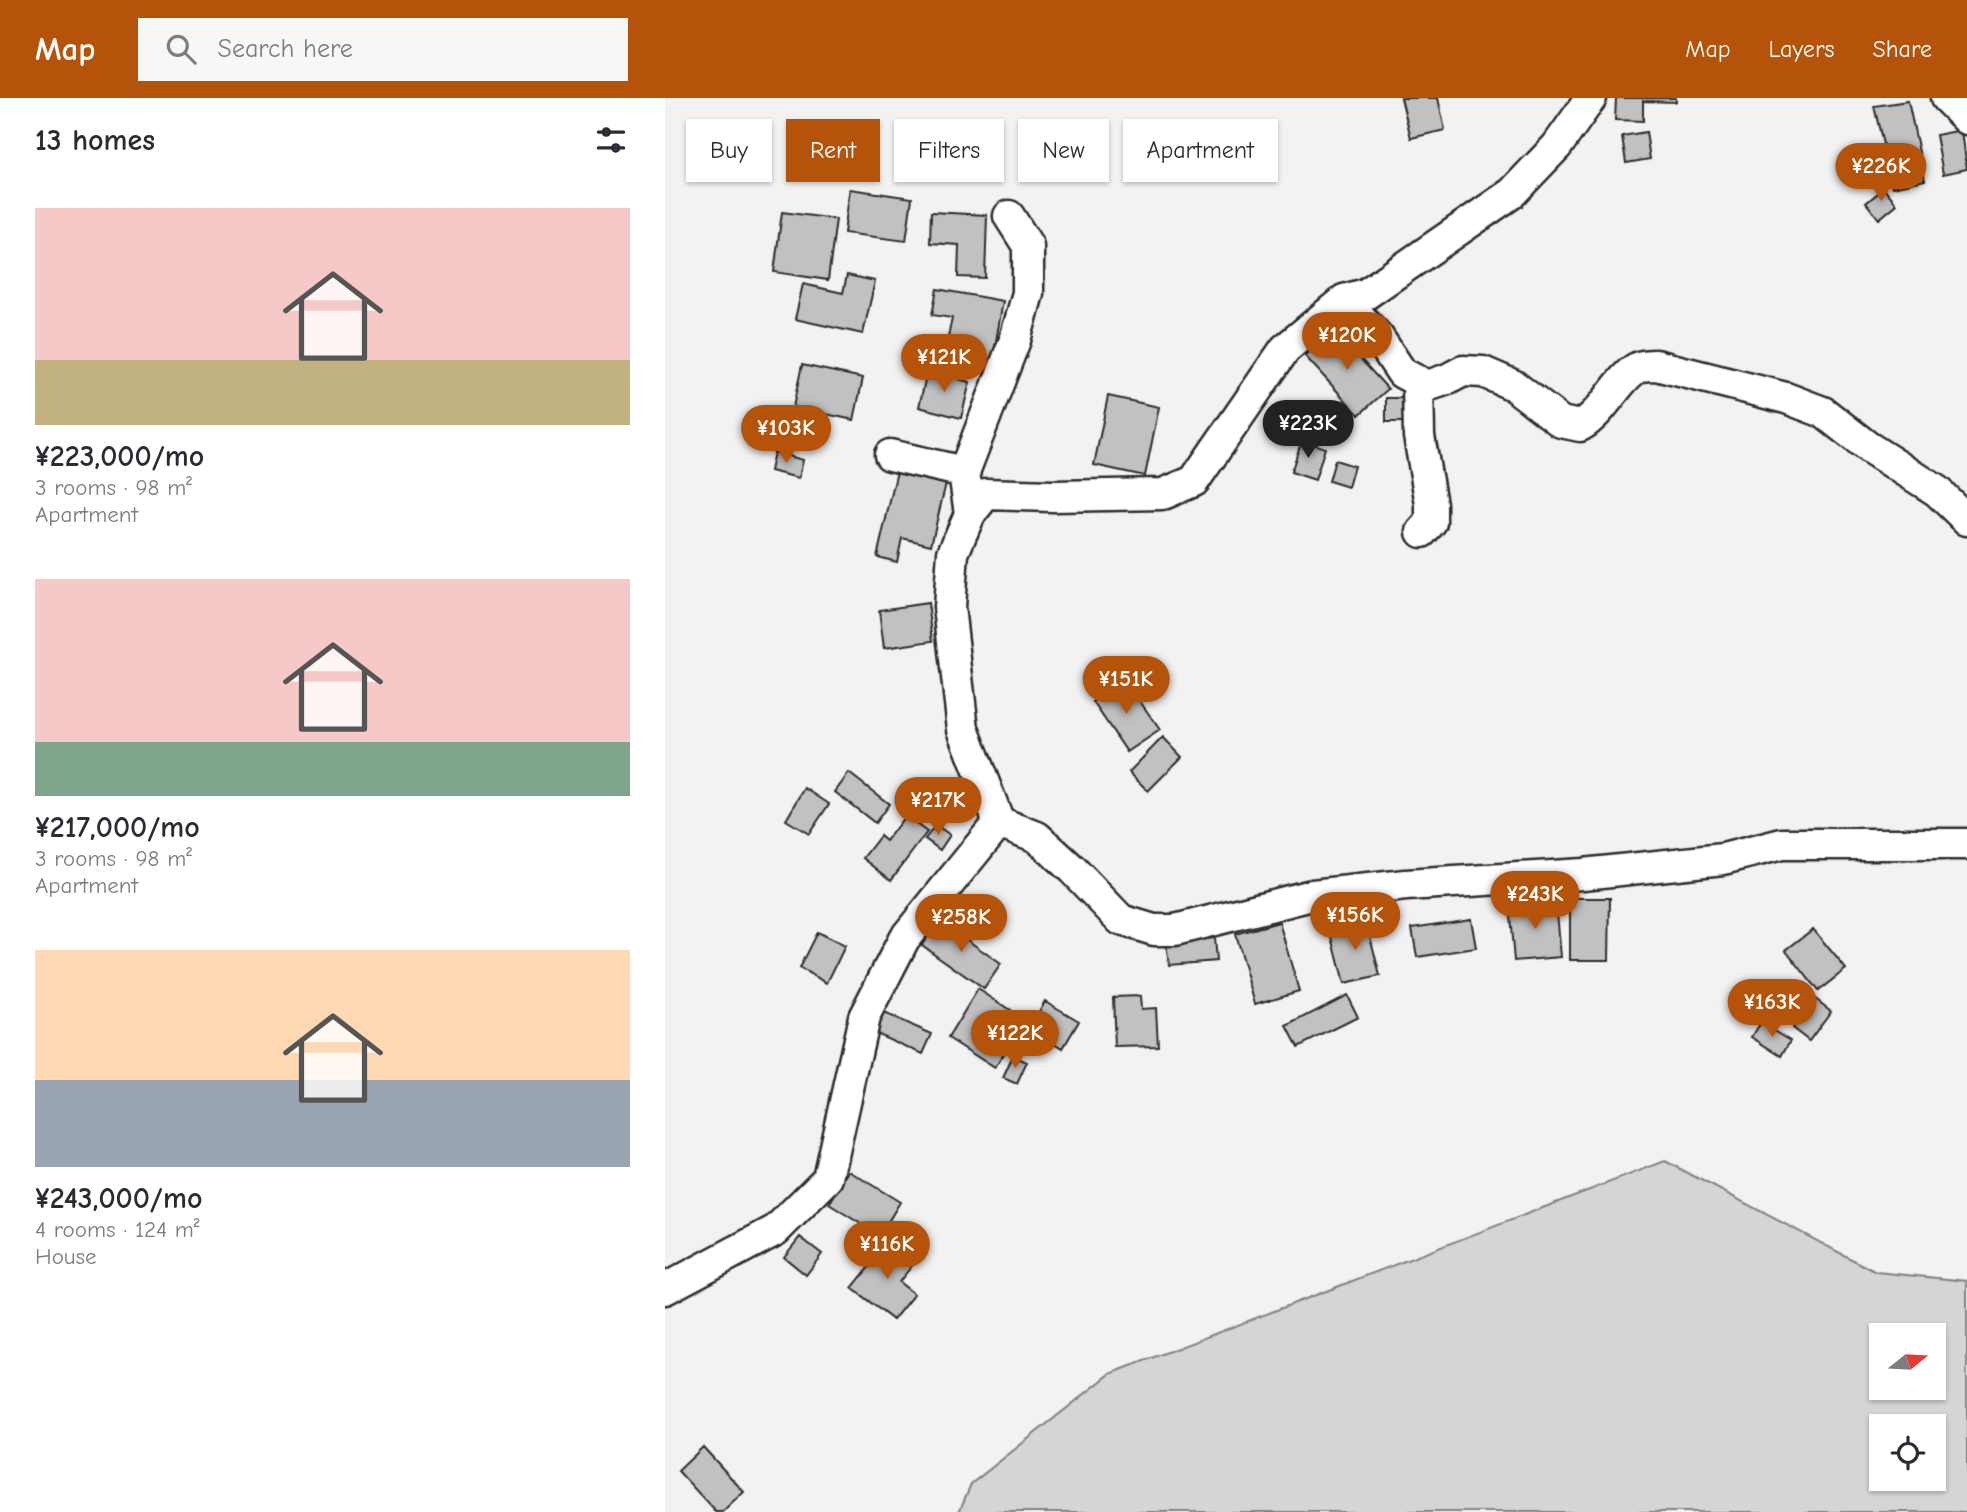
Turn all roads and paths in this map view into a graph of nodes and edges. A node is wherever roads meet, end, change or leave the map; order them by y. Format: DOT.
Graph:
graph roads {
  1 [pos="1591,98"];
  2 [pos="1946,98"];
  3 [pos="1967,120"];
  4 [pos="1009,216"];
  5 [pos="1344,300"];
  6 [pos="1418,381"];
  7 [pos="890,455"];
  8 [pos="964,472"];
  9 [pos="970,513"];
  10 [pos="1967,520"];
  11 [pos="1422,532"];
  12 [pos="999,822"];
  13 [pos="1967,845"];
  14 [pos="665,1289"];
  1 -- 5 [label="street"];
  2 -- 3 [label="street"];
  4 -- 8 [label="street"];
  5 -- 6 [label="street"];
  5 -- 9 [label="street"];
  6 -- 10 [label="street"];
  6 -- 11 [label="street"];
  7 -- 8 [label="street"];
  8 -- 9 [label="street"];
  9 -- 12 [label="street"];
  12 -- 13 [label="street"];
  12 -- 14 [label="street"];
}
